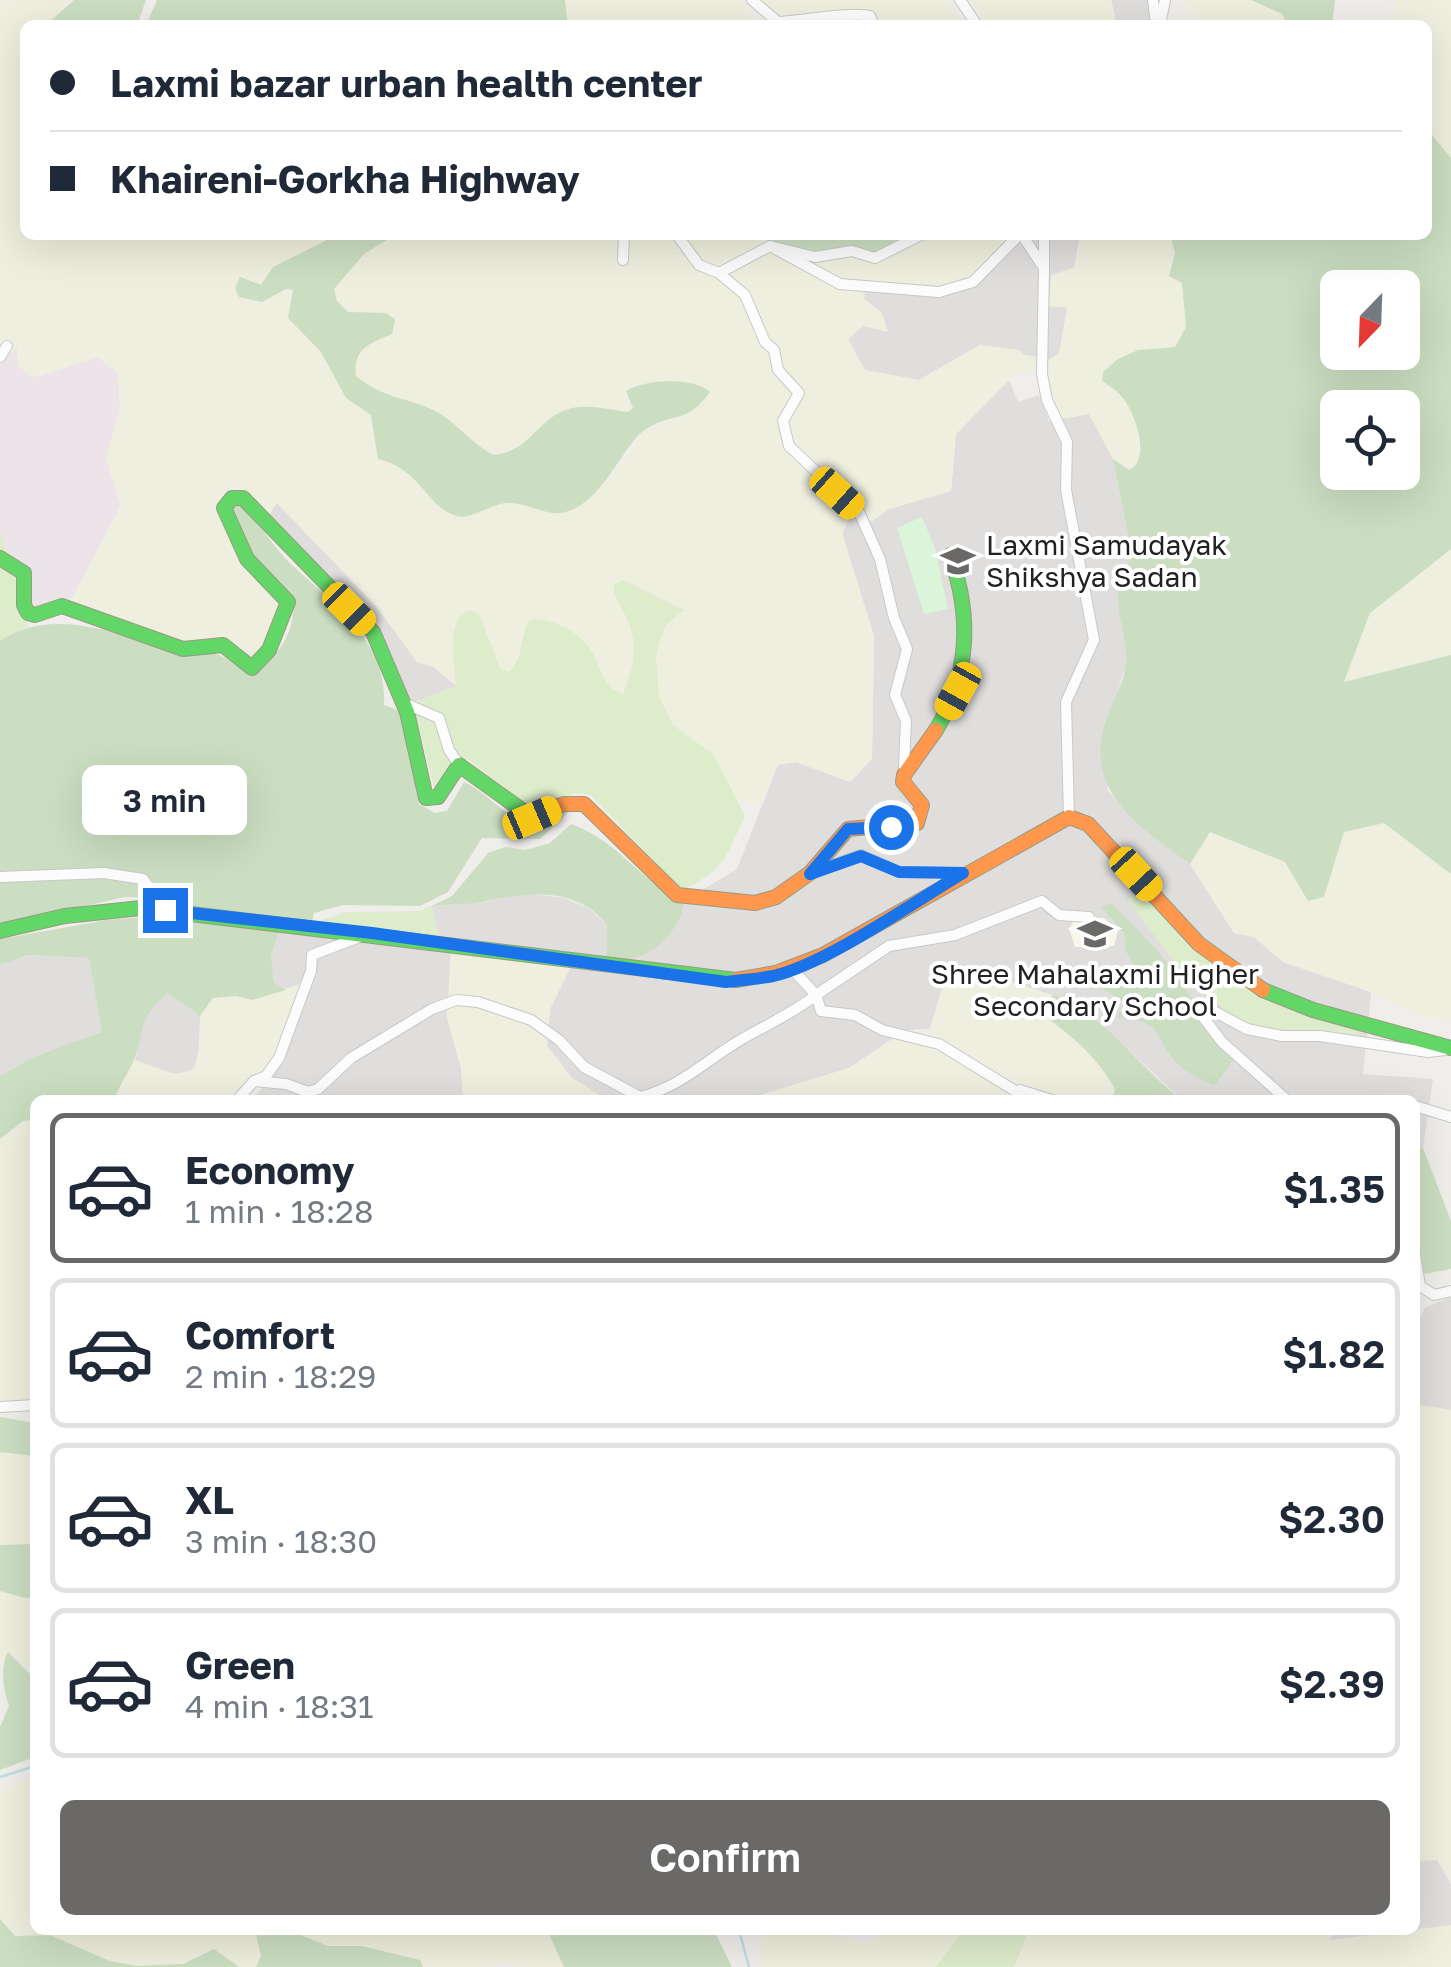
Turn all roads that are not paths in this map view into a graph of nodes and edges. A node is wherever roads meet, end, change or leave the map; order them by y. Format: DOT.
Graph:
graph roads {
  1 [pos="752,0"];
  2 [pos="776,20"];
  3 [pos="818,20"];
  4 [pos="872,20"];
  5 [pos="624,240"];
  6 [pos="681,240"];
  7 [pos="910,240"];
  8 [pos="1016,240"];
  9 [pos="1024,240"];
  10 [pos="1044,240"];
  11 [pos="770,246"];
  12 [pos="622,260"];
  13 [pos="1044,268"];
  14 [pos="718,273"];
  15 [pos="7,346"];
  16 [pos="0,357"];
  17 [pos="950,555"];
  18 [pos="0,558"];
  19 [pos="404,703"];
  20 [pos="459,766"];
  21 [pos="903,772"];
  22 [pos="1069,817"];
  23 [pos="963,873"];
  24 [pos="810,874"];
  25 [pos="0,878"];
  26 [pos="165,910"];
  27 [pos="1088,916"];
  28 [pos="0,931"];
  29 [pos="372,933"];
  30 [pos="793,970"];
  31 [pos="816,995"];
  32 [pos="1451,1049"];
  33 [pos="254,1082"];
  34 [pos="1014,1089"];
  35 [pos="242,1095"];
  36 [pos="636,1095"];
  37 [pos="647,1095"];
  38 [pos="1023,1095"];
  39 [pos="1035,1095"];
  40 [pos="1281,1095"];
  41 [pos="1420,1108"];
  42 [pos="1451,1117"];
  43 [pos="1420,1286"];
  44 [pos="1451,1290"];
  45 [pos="30,1405"];
  46 [pos="0,1407"];
  1 -- 2 [label="street"];
  3 -- 4 [label="street"];
  5 -- 12 [label="street"];
  6 -- 14 [label="street"];
  7 -- 11 [label="street"];
  8 -- 11 [label="street"];
  9 -- 13 [label="street"];
  10 -- 13 [label="street"];
  11 -- 14 [label="street"];
  13 -- 22 [label="street"];
  14 -- 21 [label="street"];
  15 -- 16 [label="street"];
  17 -- 21 [label="street"];
  18 -- 19 [label="street"];
  19 -- 20 [label="street"];
  19 -- 20 [label="street"];
  20 -- 24 [label="street"];
  21 -- 24 [label="street"];
  22 -- 23 [label="street"];
  22 -- 32 [label="street"];
  23 -- 24 [label="street"];
  23 -- 30 [label="street"];
  25 -- 26 [label="street"];
  26 -- 28 [label="street"];
  26 -- 29 [label="street"];
  27 -- 31 [label="street"];
  29 -- 30 [label="street"];
  29 -- 33 [label="street"];
  30 -- 31 [label="street"];
  31 -- 34 [label="street"];
  31 -- 37 [label="street"];
  32 -- 40 [label="street"];
  33 -- 35 [label="street"];
  33 -- 36 [label="street"];
  34 -- 38 [label="street"];
  34 -- 39 [label="street"];
  41 -- 42 [label="street"];
  43 -- 44 [label="street"];
  45 -- 46 [label="street"];
}
